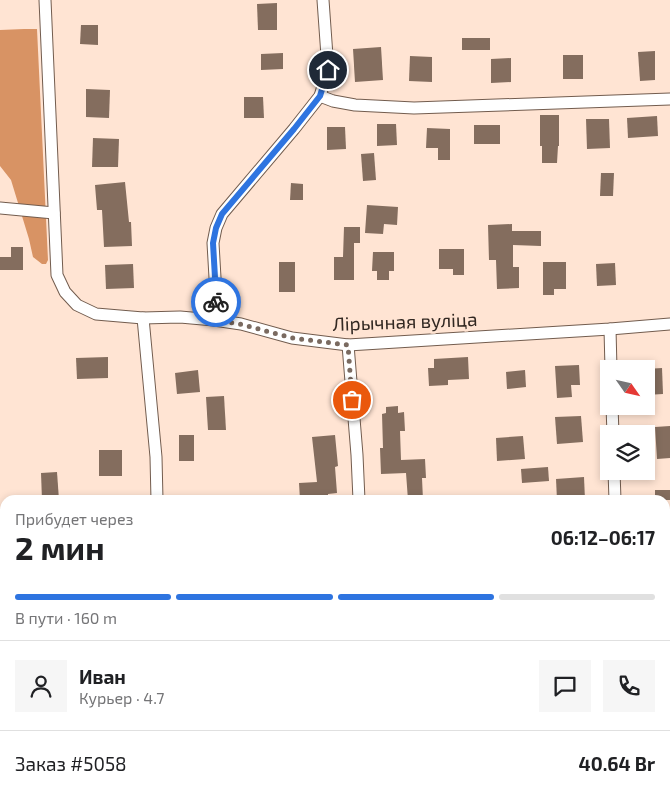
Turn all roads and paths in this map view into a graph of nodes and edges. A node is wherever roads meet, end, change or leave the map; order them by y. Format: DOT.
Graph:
graph roads {
  1 [pos="45,0"];
  2 [pos="323,0"];
  3 [pos="320,96"];
  4 [pos="670,99"];
  5 [pos="0,208"];
  6 [pos="54,212"];
  7 [pos="143,318"];
  8 [pos="214,320"];
  9 [pos="670,324"];
  10 [pos="610,328"];
  11 [pos="348,345"];
  12 [pos="611,360"];
  13 [pos="614,480"];
  14 [pos="157,495"];
  15 [pos="359,495"];
  16 [pos="615,495"];
  1 -- 6 [label="street, Лірычная вуліца"];
  2 -- 3 [label="street"];
  3 -- 4 [label="street"];
  3 -- 8 [label="street"];
  5 -- 6 [label="street"];
  6 -- 7 [label="street, Лірычная вуліца"];
  7 -- 8 [label="street, Лірычная вуліца"];
  7 -- 14 [label="street"];
  8 -- 11 [label="street, Лірычная вуліца"];
  9 -- 10 [label="street, Лірычная вуліца"];
  10 -- 11 [label="street, Лірычная вуліца"];
  10 -- 12 [label="street"];
  11 -- 15 [label="street"];
  13 -- 16 [label="street"];
}
